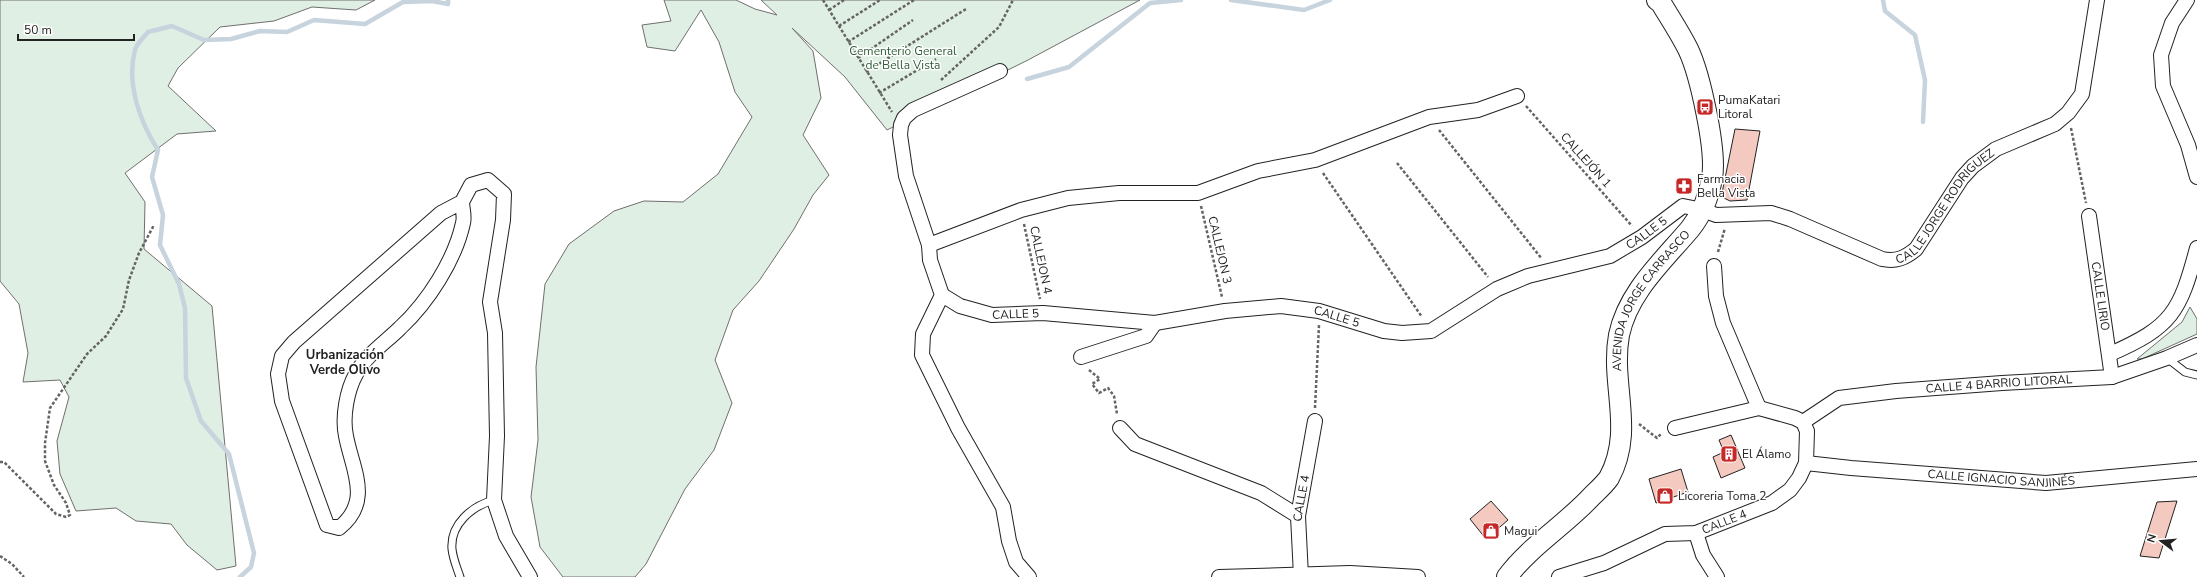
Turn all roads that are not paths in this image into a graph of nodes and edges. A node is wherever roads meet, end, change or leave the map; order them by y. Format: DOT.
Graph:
graph roads {
  1 [pos="1657,0"];
  2 [pos="2097,0"];
  3 [pos="2187,0"];
  4 [pos="1000,71"];
  5 [pos="1517,96"];
  6 [pos="2197,177"];
  7 [pos="462,202"];
  8 [pos="1703,210"];
  9 [pos="2089,216"];
  10 [pos="929,245"];
  11 [pos="2197,248"];
  12 [pos="1714,266"];
  13 [pos="942,295"];
  14 [pos="1155,323"];
  15 [pos="2197,345"];
  16 [pos="2110,354"];
  17 [pos="1081,357"];
  18 [pos="2167,358"];
  19 [pos="2197,375"];
  20 [pos="2112,377"];
  21 [pos="1759,408"];
  22 [pos="1315,421"];
  23 [pos="1803,422"];
  24 [pos="1120,428"];
  25 [pos="1675,428"];
  26 [pos="1806,463"];
  27 [pos="2197,469"];
  28 [pos="494,500"];
  29 [pos="1298,516"];
  30 [pos="1696,533"];
  31 [pos="1301,576"];
  32 [pos="460,577"];
  33 [pos="530,577"];
  34 [pos="1029,577"];
  35 [pos="1219,577"];
  36 [pos="1418,577"];
  37 [pos="1507,577"];
  38 [pos="1559,577"];
  39 [pos="1717,577"];
  1 -- 8 [label="main road, AVENIDA JORGE CARRASCO"];
  2 -- 8 [label="street, CALLE JORGE RODRIGUEZ"];
  3 -- 6 [label="street"];
  4 -- 10 [label="street"];
  5 -- 10 [label="street"];
  7 -- 7 [label="street"];
  7 -- 28 [label="street"];
  8 -- 14 [label="street, CALLE 5"];
  8 -- 37 [label="main road, AVENIDA JORGE CARRASCO"];
  9 -- 16 [label="street, CALLE LIRIO"];
  10 -- 13 [label="street"];
  11 -- 16 [label="street"];
  12 -- 21 [label="street"];
  13 -- 14 [label="street, CALLE 5"];
  13 -- 34 [label="street"];
  14 -- 17 [label="street"];
  15 -- 18 [label="street, CALLE 4 BARRIO LITORAL"];
  16 -- 20 [label="street, CALLE LIRIO"];
  18 -- 19 [label="lane"];
  18 -- 20 [label="street, CALLE 4 BARRIO LITORAL"];
  20 -- 23 [label="street, CALLE 4 BARRIO LITORAL"];
  21 -- 23 [label="street"];
  21 -- 25 [label="street"];
  22 -- 29 [label="street, CALLE 4"];
  23 -- 26 [label="street, CALLE 4"];
  24 -- 29 [label="street"];
  26 -- 27 [label="street, CALLE IGNACIO SANJINÉS"];
  26 -- 30 [label="street, CALLE 4"];
  28 -- 32 [label="lane"];
  28 -- 33 [label="street"];
  29 -- 31 [label="street, CALLE 4"];
  30 -- 38 [label="street, CALLE 4"];
  30 -- 39 [label="street"];
  31 -- 35 [label="street"];
  31 -- 36 [label="street"];
}
